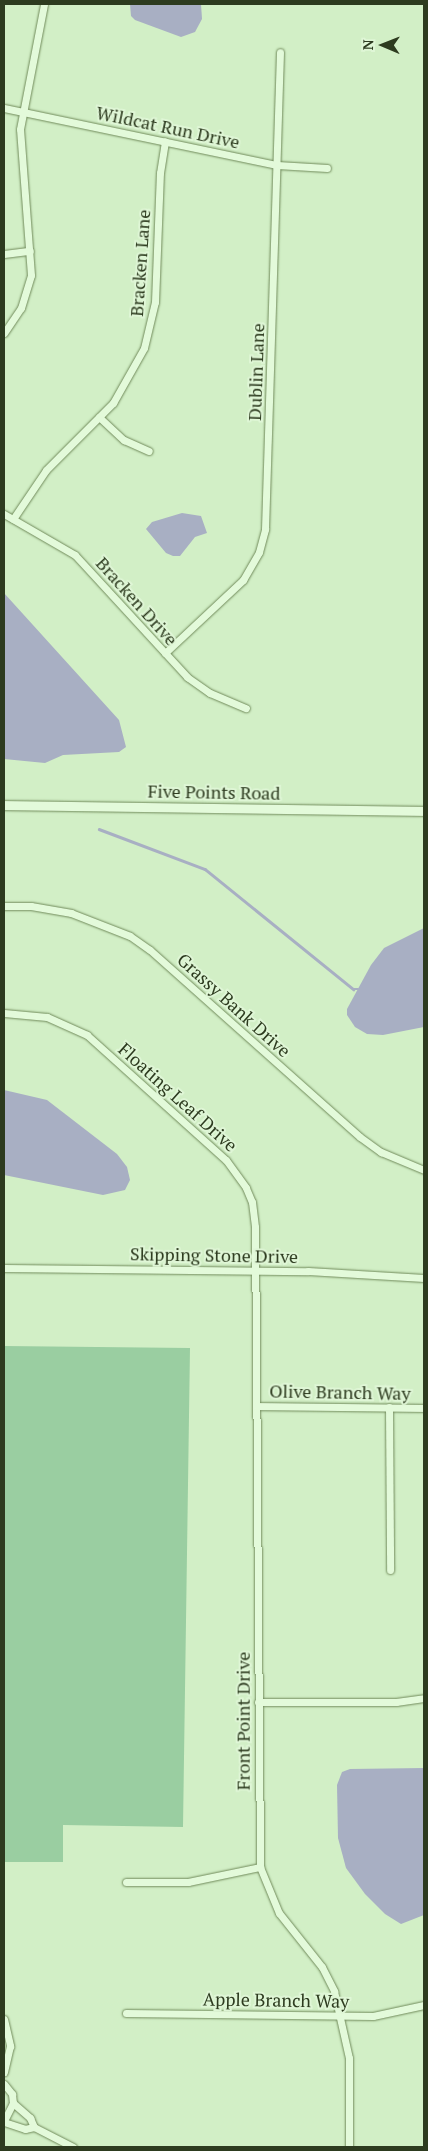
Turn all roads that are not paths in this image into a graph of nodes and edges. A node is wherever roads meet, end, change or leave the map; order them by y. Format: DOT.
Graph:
graph roads {
  1 [pos="44,4"];
  2 [pos="280,52"];
  3 [pos="4,108"];
  4 [pos="22,112"];
  5 [pos="165,142"];
  6 [pos="277,164"];
  7 [pos="326,168"];
  8 [pos="30,251"];
  9 [pos="4,254"];
  10 [pos="4,334"];
  11 [pos="99,417"];
  12 [pos="149,452"];
  13 [pos="4,514"];
  14 [pos="13,519"];
  15 [pos="165,653"];
  16 [pos="246,708"];
  17 [pos="4,805"];
  18 [pos="424,811"];
  19 [pos="4,906"];
  20 [pos="4,1013"];
  21 [pos="424,1170"];
  22 [pos="4,1268"];
  23 [pos="256,1271"];
  24 [pos="424,1278"];
  25 [pos="256,1406"];
  26 [pos="389,1407"];
  27 [pos="424,1408"];
  28 [pos="390,1570"];
  29 [pos="424,1698"];
  30 [pos="258,1702"];
  31 [pos="260,1867"];
  32 [pos="126,1882"];
  33 [pos="424,2005"];
  34 [pos="126,2013"];
  35 [pos="341,2016"];
  36 [pos="4,2019"];
  37 [pos="4,2072"];
  38 [pos="4,2084"];
  39 [pos="13,2103"];
  40 [pos="4,2121"];
  41 [pos="34,2127"];
  42 [pos="73,2147"];
  43 [pos="349,2147"];
  1 -- 4 [label="street"];
  2 -- 6 [label="street, Dublin Lane"];
  3 -- 4 [label="street, Wildcat Run Drive"];
  4 -- 5 [label="street, Wildcat Run Drive"];
  4 -- 8 [label="street"];
  5 -- 6 [label="street, Wildcat Run Drive"];
  5 -- 11 [label="street, Bracken Lane"];
  6 -- 7 [label="street, Wildcat Run Drive"];
  6 -- 15 [label="street, Dublin Lane"];
  8 -- 9 [label="street"];
  8 -- 10 [label="street"];
  11 -- 12 [label="street"];
  11 -- 14 [label="street, Bracken Lane"];
  13 -- 14 [label="street, Bracken Drive"];
  14 -- 15 [label="street, Bracken Drive"];
  15 -- 16 [label="street, Bracken Drive"];
  17 -- 18 [label="street, Five Points Road"];
  19 -- 21 [label="street, Grassy Bank Drive"];
  20 -- 23 [label="street, Floating Leaf Drive"];
  22 -- 23 [label="street, Skipping Stone Drive"];
  23 -- 24 [label="street, Skipping Stone Drive"];
  23 -- 25 [label="street, Front Point Drive"];
  25 -- 26 [label="street, Olive Branch Way"];
  25 -- 30 [label="street, Front Point Drive"];
  26 -- 27 [label="street, Olive Branch Way"];
  26 -- 28 [label="street"];
  29 -- 30 [label="street"];
  30 -- 31 [label="street, Front Point Drive"];
  31 -- 32 [label="street"];
  31 -- 35 [label="street, Front Point Drive"];
  33 -- 35 [label="street, Apple Branch Way"];
  34 -- 35 [label="street, Apple Branch Way"];
  35 -- 43 [label="street, Front Point Drive"];
  36 -- 37 [label="street"];
  38 -- 39 [label="street"];
  39 -- 40 [label="street"];
  39 -- 41 [label="street"];
  40 -- 41 [label="street"];
  41 -- 42 [label="street"];
}
